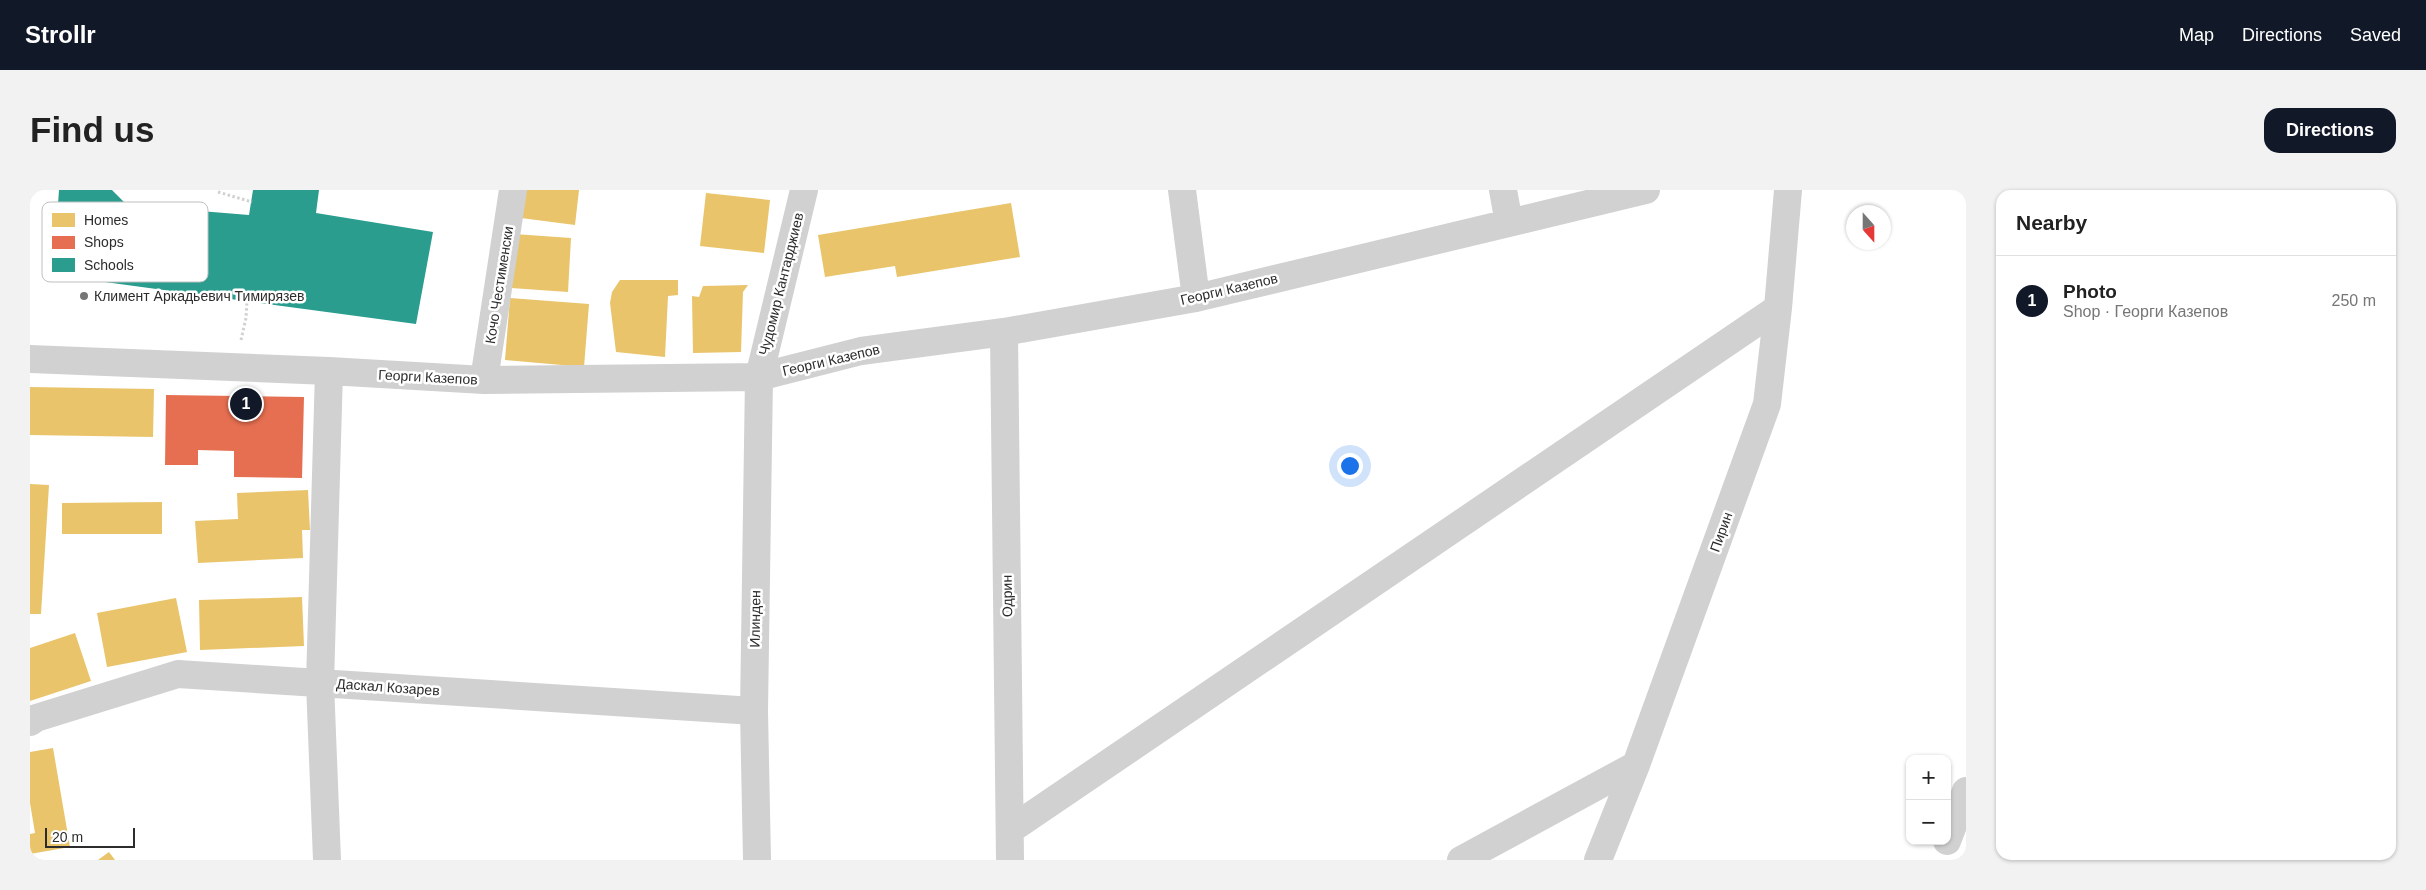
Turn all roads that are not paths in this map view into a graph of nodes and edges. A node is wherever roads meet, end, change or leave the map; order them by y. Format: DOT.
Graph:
graph roads {
  1 [pos="513,190"];
  2 [pos="804,190"];
  3 [pos="1182,190"];
  4 [pos="1502,190"];
  5 [pos="1646,190"];
  6 [pos="1788,190"];
  7 [pos="1509,223"];
  8 [pos="1196,298"];
  9 [pos="1778,308"];
  10 [pos="1004,332"];
  11 [pos="30,359"];
  12 [pos="329,371"];
  13 [pos="759,377"];
  14 [pos="484,380"];
  15 [pos="320,683"];
  16 [pos="754,711"];
  17 [pos="30,722"];
  18 [pos="1636,765"];
  19 [pos="1966,792"];
  20 [pos="1010,830"];
  21 [pos="1951,831"];
  22 [pos="1945,845"];
  23 [pos="327,860"];
  24 [pos="757,860"];
  25 [pos="1010,860"];
  26 [pos="1461,860"];
  27 [pos="1598,860"];
  28 [pos="1937,860"];
  1 -- 14 [label="street, Кочо Честименски"];
  2 -- 13 [label="street, Чудомир Кантарджиев"];
  3 -- 8 [label="street"];
  4 -- 7 [label="street"];
  5 -- 7 [label="street, Георги Казепов"];
  6 -- 9 [label="street, Пирин"];
  7 -- 8 [label="street, Георги Казепов"];
  8 -- 10 [label="street, Георги Казепов"];
  9 -- 18 [label="street, Пирин"];
  9 -- 20 [label="street"];
  10 -- 13 [label="street, Георги Казепов"];
  10 -- 20 [label="street, Одрин"];
  11 -- 12 [label="street, Георги Казепов"];
  12 -- 14 [label="street, Георги Казепов"];
  12 -- 15 [label="street"];
  13 -- 14 [label="street, Георги Казепов"];
  13 -- 16 [label="street, Илинден"];
  15 -- 16 [label="street, Даскал Козарев"];
  15 -- 17 [label="street, Даскал Козарев"];
  15 -- 23 [label="street"];
  16 -- 24 [label="street, Илинден"];
  18 -- 26 [label="street"];
  18 -- 27 [label="street, Пирин"];
  19 -- 21 [label="street"];
  20 -- 25 [label="street, Одрин"];
  22 -- 28 [label="street"];
}
